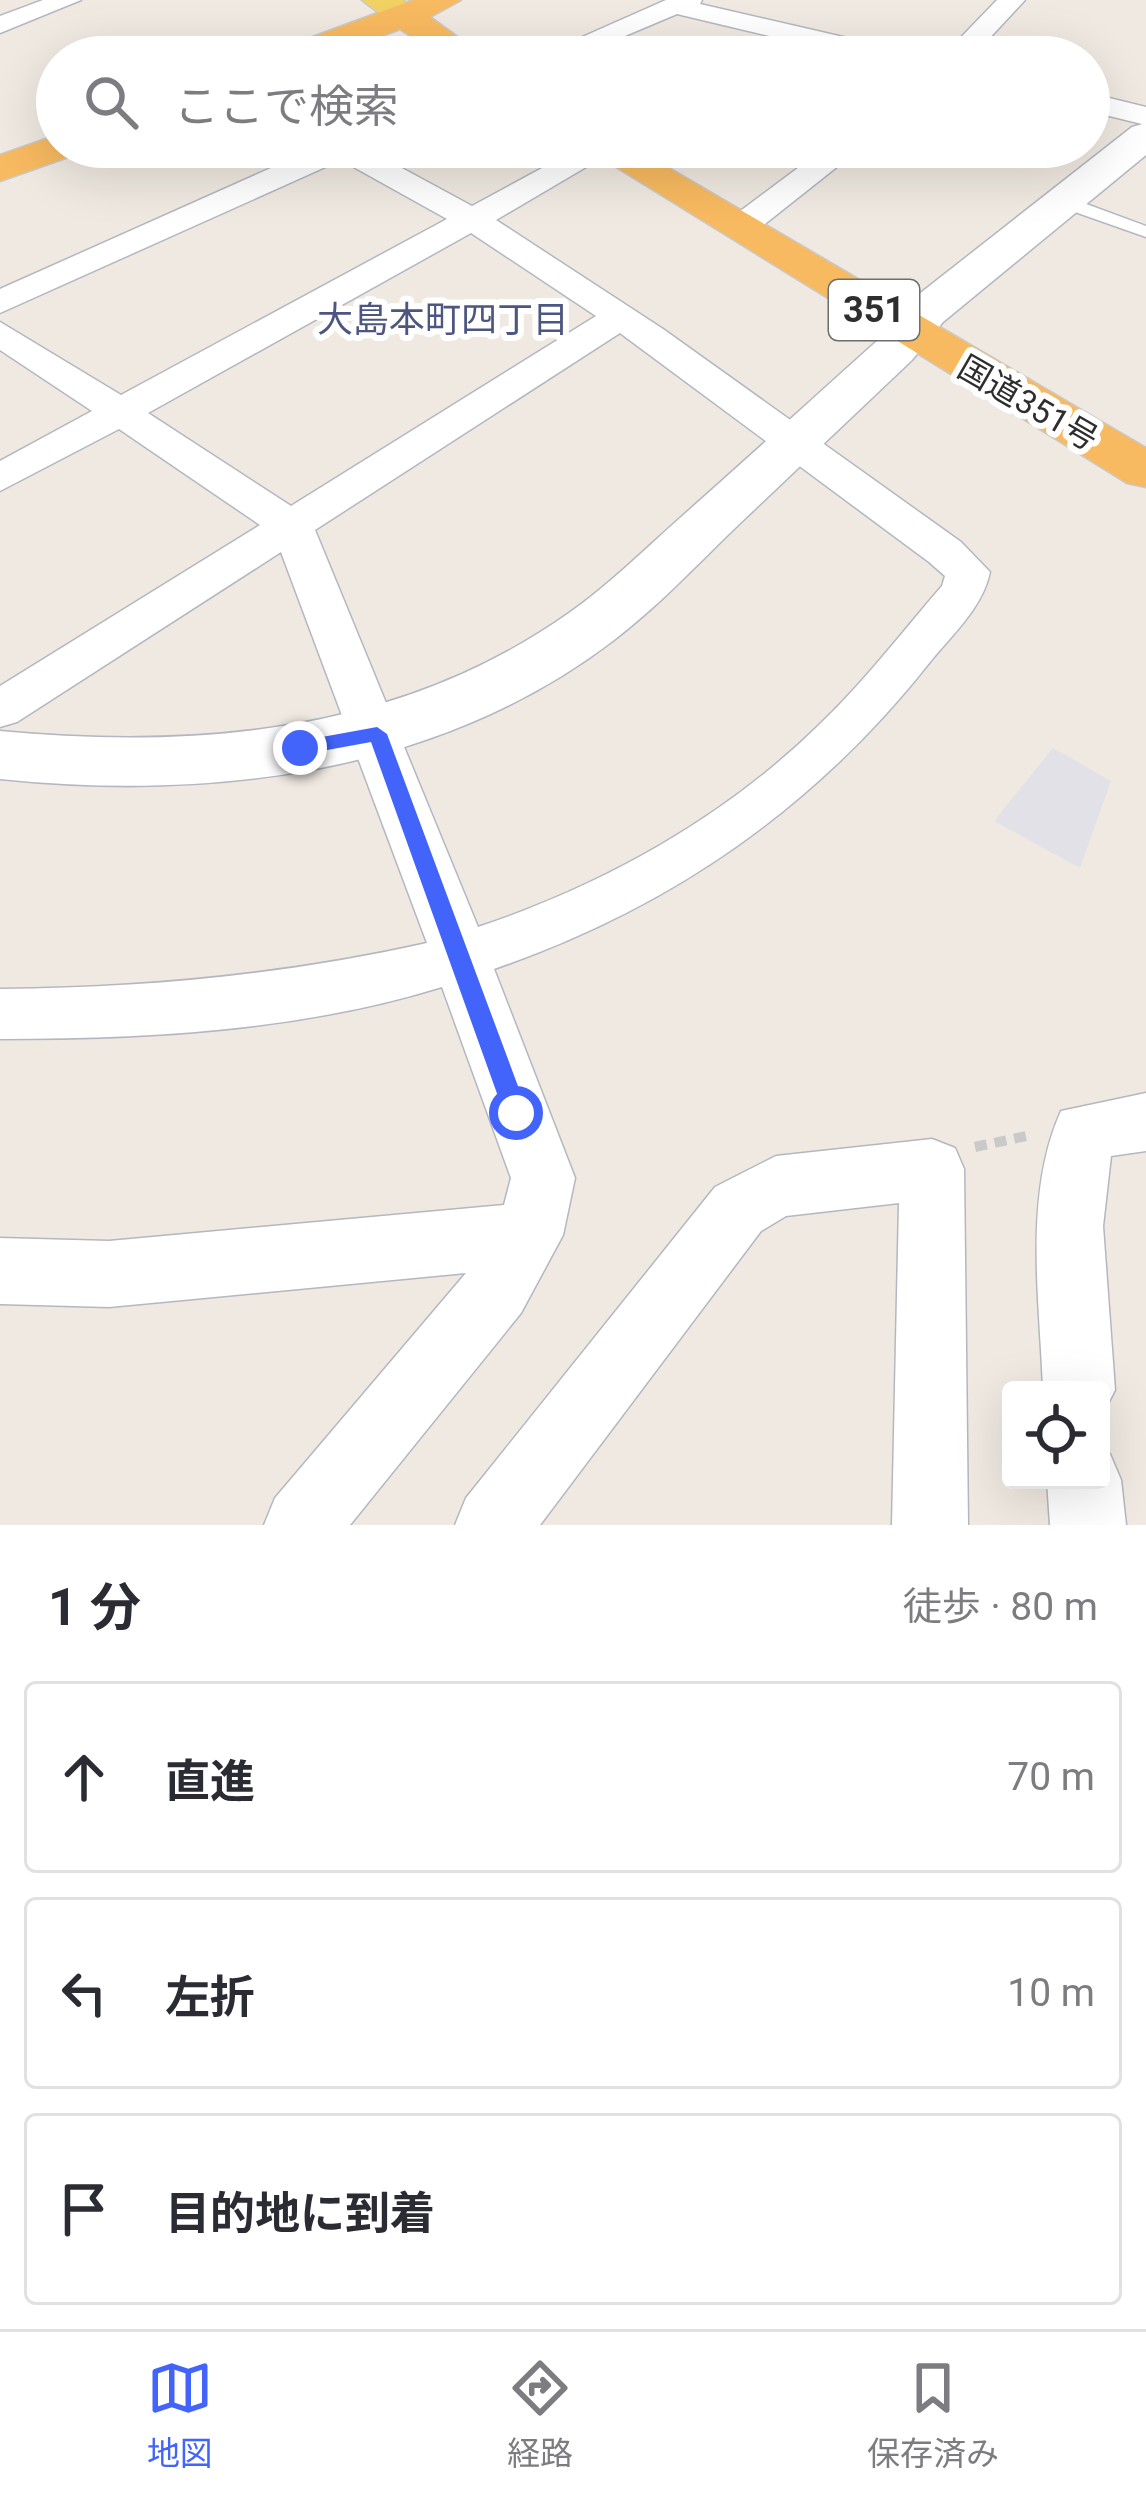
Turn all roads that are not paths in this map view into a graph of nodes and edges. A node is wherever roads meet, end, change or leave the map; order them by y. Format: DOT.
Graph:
graph roads {
  1 [pos="68,0"];
  2 [pos="444,0"];
  3 [pos="1012,0"];
  4 [pos="682,3"];
  5 [pos="391,8"];
  6 [pos="0,26"];
  7 [pos="335,36"];
  8 [pos="434,36"];
  9 [pos="601,36"];
  10 [pos="804,36"];
  11 [pos="977,36"];
  12 [pos="1110,107"];
  13 [pos="1146,116"];
  14 [pos="1146,136"];
  15 [pos="36,155"];
  16 [pos="1110,165"];
  17 [pos="297,168"];
  18 [pos="380,168"];
  19 [pos="583,168"];
  20 [pos="647,168"];
  21 [pos="818,168"];
  22 [pos="1106,168"];
  23 [pos="0,169"];
  24 [pos="1064,202"];
  25 [pos="479,219"];
  26 [pos="739,228"];
  27 [pos="1146,232"];
  28 [pos="0,302"];
  29 [pos="619,318"];
  30 [pos="909,331"];
  31 [pos="0,333"];
  32 [pos="121,412"];
  33 [pos="791,445"];
  34 [pos="1146,471"];
  35 [pos="0,478"];
  36 [pos="292,526"];
  37 [pos="0,709"];
  38 [pos="377,734"];
  39 [pos="0,755"];
  40 [pos="464,958"];
  41 [pos="0,1014"];
  42 [pos="1115,1127"];
  43 [pos="530,1235"];
  44 [pos="0,1271"];
  45 [pos="1079,1381"];
  46 [pos="1085,1489"];
  47 [pos="302,1525"];
  48 [pos="493,1525"];
  49 [pos="930,1525"];
  50 [pos="1088,1525"];
  1 -- 6 [label="street"];
  2 -- 5 [label="highway"];
  3 -- 11 [label="street"];
  4 -- 9 [label="street"];
  4 -- 10 [label="street"];
  5 -- 7 [label="highway"];
  5 -- 8 [label="highway"];
  12 -- 13 [label="street"];
  14 -- 16 [label="street"];
  15 -- 23 [label="highway"];
  17 -- 28 [label="street"];
  18 -- 25 [label="street"];
  19 -- 25 [label="street"];
  20 -- 26 [label="highway, 国道351号 / 351"];
  21 -- 26 [label="street"];
  22 -- 24 [label="street"];
  24 -- 27 [label="lane"];
  24 -- 30 [label="street"];
  25 -- 29 [label="street"];
  25 -- 32 [label="street"];
  26 -- 30 [label="highway, 国道351号 / 351"];
  29 -- 33 [label="street"];
  29 -- 36 [label="street"];
  30 -- 33 [label="street"];
  30 -- 34 [label="highway, 国道351号 / 351"];
  31 -- 32 [label="street"];
  32 -- 35 [label="street"];
  32 -- 36 [label="street"];
  33 -- 38 [label="street"];
  33 -- 40 [label="street"];
  36 -- 37 [label="street"];
  36 -- 38 [label="street"];
  38 -- 39 [label="street"];
  38 -- 40 [label="street"];
  40 -- 41 [label="street"];
  40 -- 43 [label="street"];
  42 -- 45 [label="street"];
  43 -- 44 [label="street"];
  43 -- 47 [label="street"];
  46 -- 50 [label="street"];
  48 -- 49 [label="street"];
}
